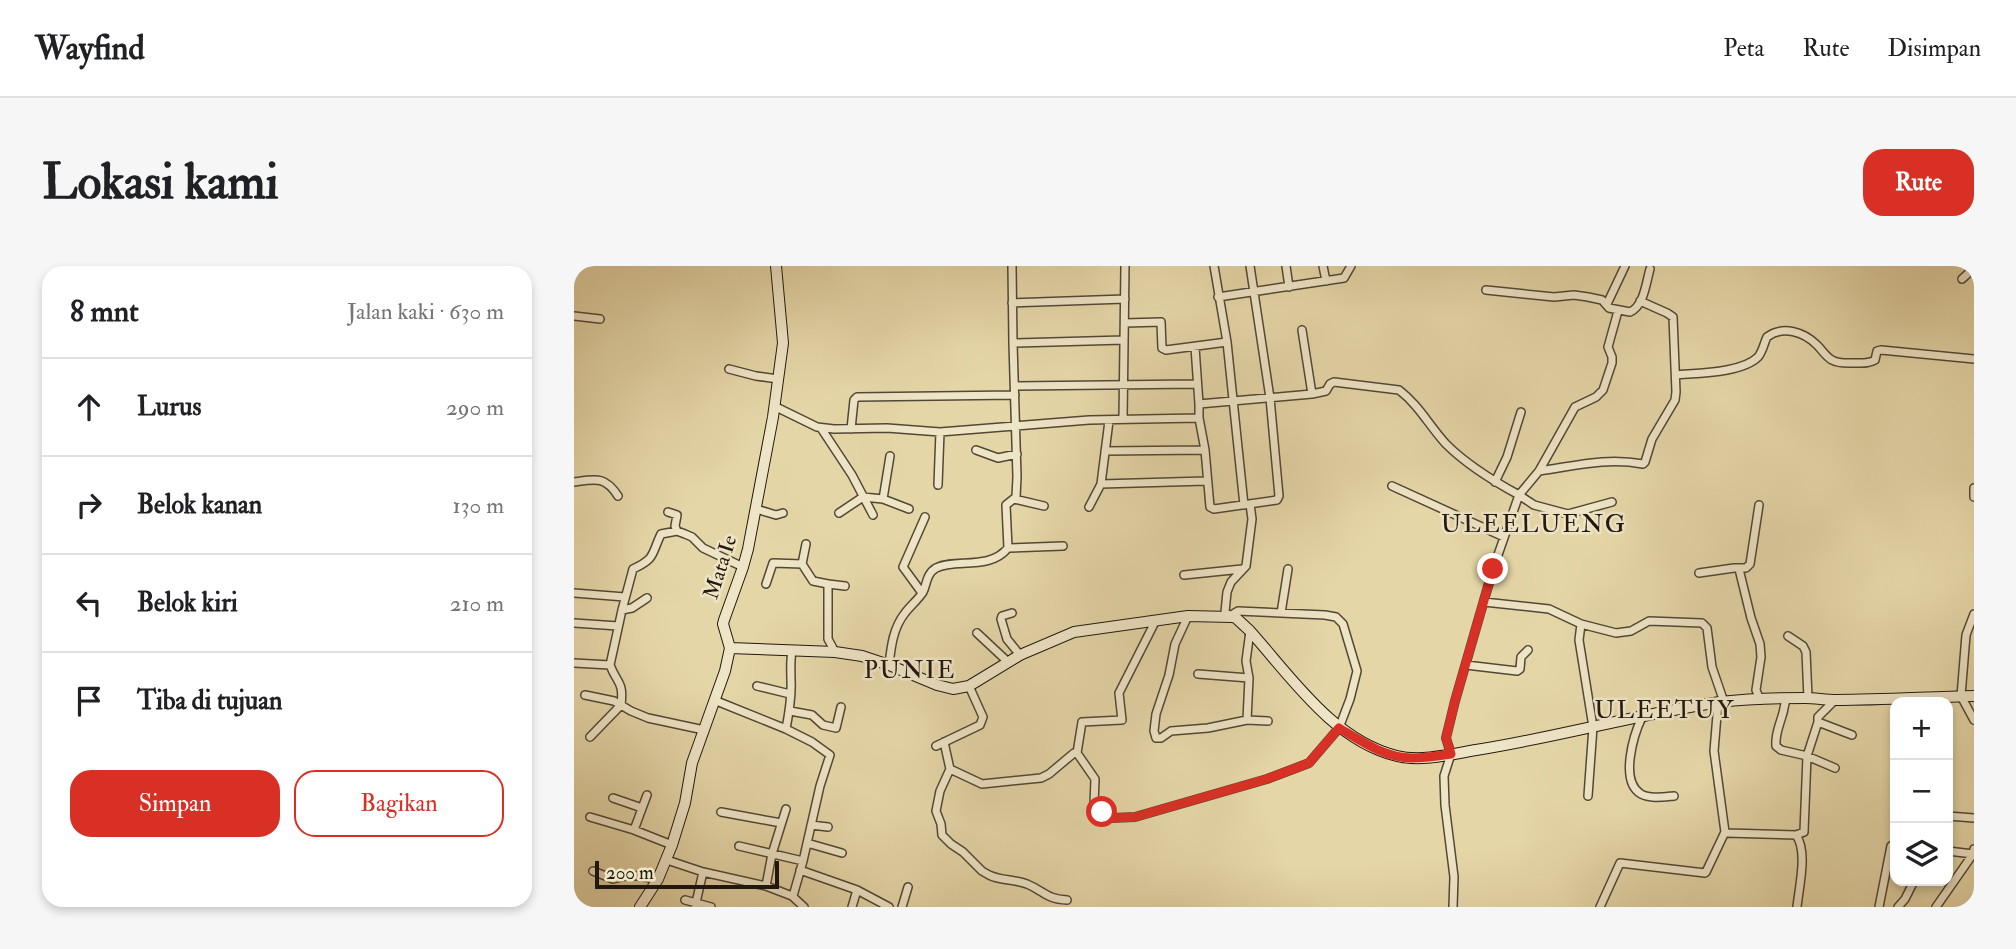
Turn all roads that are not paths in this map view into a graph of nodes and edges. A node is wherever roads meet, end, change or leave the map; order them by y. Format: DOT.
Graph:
graph roads {
  1 [pos="776,266"];
  2 [pos="1012,266"];
  3 [pos="1125,266"];
  4 [pos="1214,266"];
  5 [pos="1250,266"];
  6 [pos="1286,266"];
  7 [pos="1323,266"];
  8 [pos="1351,266"];
  9 [pos="1625,266"];
  10 [pos="1974,268"];
  11 [pos="1650,269"];
  12 [pos="1962,279"];
  13 [pos="1326,281"];
  14 [pos="1289,287"];
  15 [pos="1486,290"];
  16 [pos="1254,292"];
  17 [pos="1218,298"];
  18 [pos="1125,299"];
  19 [pos="1640,301"];
  20 [pos="1012,303"];
  21 [pos="1606,304"];
  22 [pos="1618,311"];
  23 [pos="574,316"];
  24 [pos="600,319"];
  25 [pos="1125,323"];
  26 [pos="1302,330"];
  27 [pos="1124,341"];
  28 [pos="1227,342"];
  29 [pos="1013,343"];
  30 [pos="1195,347"];
  31 [pos="1974,359"];
  32 [pos="729,369"];
  33 [pos="1676,375"];
  34 [pos="778,379"];
  35 [pos="1124,384"];
  36 [pos="1197,384"];
  37 [pos="1015,391"];
  38 [pos="1312,394"];
  39 [pos="1270,398"];
  40 [pos="1234,402"];
  41 [pos="1199,404"];
  42 [pos="773,411"];
  43 [pos="1521,412"];
  44 [pos="1199,418"];
  45 [pos="1123,419"];
  46 [pos="1109,421"];
  47 [pos="1015,427"];
  48 [pos="821,428"];
  49 [pos="850,429"];
  50 [pos="940,432"];
  51 [pos="976,450"];
  52 [pos="1205,450"];
  53 [pos="1105,452"];
  54 [pos="1017,454"];
  55 [pos="890,456"];
  56 [pos="1539,471"];
  57 [pos="1206,481"];
  58 [pos="574,482"];
  59 [pos="1495,482"];
  60 [pos="1101,484"];
  61 [pos="938,485"];
  62 [pos="1392,486"];
  63 [pos="1974,488"];
  64 [pos="1519,495"];
  65 [pos="618,496"];
  66 [pos="863,496"];
  67 [pos="1973,496"];
  68 [pos="883,499"];
  69 [pos="1014,499"];
  70 [pos="1612,502"];
  71 [pos="1247,504"];
  72 [pos="1759,505"];
  73 [pos="1044,506"];
  74 [pos="1090,507"];
  75 [pos="756,509"];
  76 [pos="909,509"];
  77 [pos="668,512"];
  78 [pos="783,513"];
  79 [pos="839,513"];
  80 [pos="873,515"];
  81 [pos="925,517"];
  82 [pos="677,531"];
  83 [pos="1504,537"];
  84 [pos="806,544"];
  85 [pos="1063,547"];
  86 [pos="1008,548"];
  87 [pos="802,564"];
  88 [pos="743,567"];
  89 [pos="1244,569"];
  90 [pos="1288,569"];
  91 [pos="1740,569"];
  92 [pos="1699,573"];
  93 [pos="1184,575"];
  94 [pos="766,584"];
  95 [pos="828,584"];
  96 [pos="845,586"];
  97 [pos="574,593"];
  98 [pos="921,594"];
  99 [pos="625,597"];
  100 [pos="647,598"];
  101 [pos="1484,602"];
  102 [pos="622,610"];
  103 [pos="1012,613"];
  104 [pos="1281,613"];
  105 [pos="1974,614"];
  106 [pos="1188,616"];
  107 [pos="1234,617"];
  108 [pos="1156,620"];
  109 [pos="574,623"];
  110 [pos="1581,624"];
  111 [pos="618,626"];
  112 [pos="1251,631"];
  113 [pos="977,633"];
  114 [pos="1788,636"];
  115 [pos="730,648"];
  116 [pos="1528,650"];
  117 [pos="792,651"];
  118 [pos="835,652"];
  119 [pos="1020,655"];
  120 [pos="1008,662"];
  121 [pos="574,663"];
  122 [pos="610,665"];
  123 [pos="889,665"];
  124 [pos="1466,665"];
  125 [pos="1198,674"];
  126 [pos="1250,678"];
  127 [pos="757,686"];
  128 [pos="969,686"];
  129 [pos="790,694"];
  130 [pos="585,695"];
  131 [pos="1961,696"];
  132 [pos="1974,696"];
  133 [pos="1787,698"];
  134 [pos="1808,698"];
  135 [pos="715,700"];
  136 [pos="1760,700"];
  137 [pos="1834,701"];
  138 [pos="1721,702"];
  139 [pos="621,705"];
  140 [pos="841,707"];
  141 [pos="790,711"];
  142 [pos="1642,717"];
  143 [pos="1247,720"];
  144 [pos="1974,720"];
  145 [pos="1268,721"];
  146 [pos="1818,722"];
  147 [pos="1593,727"];
  148 [pos="1339,728"];
  149 [pos="786,729"];
  150 [pos="704,730"];
  151 [pos="1852,735"];
  152 [pos="590,737"];
  153 [pos="1077,753"];
  154 [pos="1451,754"];
  155 [pos="1807,756"];
  156 [pos="1835,768"];
  157 [pos="950,769"];
  158 [pos="647,795"];
  159 [pos="1588,796"];
  160 [pos="1674,796"];
  161 [pos="613,798"];
  162 [pos="642,808"];
  163 [pos="786,809"];
  164 [pos="721,812"];
  165 [pos="1953,816"];
  166 [pos="590,817"];
  167 [pos="1974,818"];
  168 [pos="781,823"];
  169 [pos="634,830"];
  170 [pos="1725,832"];
  171 [pos="1796,835"];
  172 [pos="811,844"];
  173 [pos="672,845"];
  174 [pos="739,846"];
  175 [pos="1974,849"];
  176 [pos="1890,851"];
  177 [pos="1953,852"];
  178 [pos="842,853"];
  179 [pos="772,854"];
  180 [pos="1973,854"];
  181 [pos="667,860"];
  182 [pos="803,860"];
  183 [pos="593,871"];
  184 [pos="803,871"];
  185 [pos="703,872"];
  186 [pos="658,879"];
  187 [pos="765,886"];
  188 [pos="1912,886"];
  189 [pos="908,887"];
  190 [pos="857,890"];
  191 [pos="685,900"];
  192 [pos="1067,900"];
  193 [pos="797,901"];
  194 [pos="695,905"];
  195 [pos="640,907"];
  196 [pos="712,907"];
  197 [pos="789,907"];
  198 [pos="852,907"];
  199 [pos="889,907"];
  200 [pos="902,907"];
  201 [pos="1453,907"];
  202 [pos="1600,907"];
  203 [pos="1797,907"];
  204 [pos="1878,907"];
  205 [pos="1898,907"];
  206 [pos="1936,907"];
  1 -- 34 [label="street, Mata Ie"];
  2 -- 20 [label="street"];
  3 -- 18 [label="street"];
  4 -- 17 [label="street"];
  5 -- 16 [label="street"];
  6 -- 14 [label="street"];
  7 -- 13 [label="street"];
  8 -- 13 [label="street"];
  9 -- 21 [label="street"];
  10 -- 12 [label="street"];
  11 -- 19 [label="street"];
  13 -- 14 [label="street"];
  14 -- 16 [label="street"];
  15 -- 21 [label="street"];
  16 -- 17 [label="street"];
  16 -- 39 [label="street"];
  17 -- 28 [label="street"];
  18 -- 20 [label="street"];
  18 -- 25 [label="street"];
  19 -- 22 [label="street"];
  19 -- 33 [label="street"];
  20 -- 29 [label="street"];
  21 -- 22 [label="street"];
  22 -- 56 [label="street"];
  23 -- 24 [label="street"];
  25 -- 27 [label="street"];
  25 -- 30 [label="street"];
  26 -- 38 [label="street"];
  27 -- 29 [label="street"];
  27 -- 35 [label="street"];
  28 -- 30 [label="street"];
  28 -- 40 [label="street"];
  29 -- 37 [label="street"];
  30 -- 36 [label="street"];
  31 -- 33 [label="street"];
  32 -- 34 [label="street"];
  33 -- 56 [label="street"];
  34 -- 42 [label="street, Mata Ie"];
  35 -- 36 [label="street"];
  35 -- 37 [label="street"];
  35 -- 45 [label="street"];
  36 -- 41 [label="street"];
  37 -- 47 [label="street"];
  37 -- 49 [label="street"];
  38 -- 39 [label="street"];
  38 -- 59 [label="street"];
  39 -- 40 [label="street"];
  39 -- 71 [label="street"];
  40 -- 41 [label="street"];
  40 -- 71 [label="street"];
  41 -- 44 [label="street"];
  42 -- 48 [label="street"];
  42 -- 75 [label="street, Mata Ie"];
  43 -- 59 [label="street"];
  44 -- 45 [label="street"];
  44 -- 52 [label="street"];
  45 -- 46 [label="street"];
  46 -- 47 [label="street"];
  46 -- 53 [label="street"];
  47 -- 50 [label="street"];
  47 -- 54 [label="street"];
  48 -- 49 [label="street"];
  48 -- 66 [label="street"];
  49 -- 50 [label="street"];
  50 -- 61 [label="street"];
  51 -- 54 [label="street"];
  52 -- 53 [label="street"];
  52 -- 57 [label="street"];
  53 -- 60 [label="street"];
  54 -- 69 [label="street"];
  55 -- 68 [label="street"];
  56 -- 64 [label="street"];
  57 -- 60 [label="street"];
  57 -- 71 [label="street"];
  58 -- 65 [label="street"];
  59 -- 64 [label="street"];
  60 -- 74 [label="street"];
  62 -- 83 [label="street"];
  63 -- 67 [label="street"];
  64 -- 70 [label="street"];
  64 -- 83 [label="street"];
  66 -- 68 [label="street"];
  66 -- 79 [label="street"];
  66 -- 80 [label="street"];
  68 -- 76 [label="street"];
  69 -- 73 [label="street"];
  69 -- 86 [label="street"];
  71 -- 89 [label="street"];
  72 -- 91 [label="street"];
  75 -- 78 [label="street"];
  75 -- 88 [label="street, Mata Ie"];
  77 -- 82 [label="street"];
  81 -- 98 [label="street"];
  82 -- 88 [label="street"];
  82 -- 99 [label="street"];
  83 -- 101 [label="street"];
  84 -- 87 [label="street"];
  85 -- 86 [label="street"];
  86 -- 98 [label="street"];
  87 -- 94 [label="street"];
  87 -- 95 [label="street"];
  88 -- 115 [label="street, Mata Ie"];
  89 -- 93 [label="street"];
  89 -- 107 [label="street"];
  90 -- 104 [label="street"];
  91 -- 92 [label="street"];
  91 -- 136 [label="street"];
  95 -- 96 [label="street"];
  95 -- 118 [label="street"];
  97 -- 99 [label="street"];
  98 -- 123 [label="street"];
  99 -- 102 [label="street"];
  100 -- 102 [label="street"];
  101 -- 110 [label="street"];
  101 -- 124 [label="street"];
  102 -- 111 [label="street"];
  103 -- 119 [label="street"];
  104 -- 107 [label="street"];
  104 -- 148 [label="street"];
  105 -- 131 [label="street"];
  106 -- 107 [label="street"];
  106 -- 108 [label="street"];
  106 -- 143 [label="street"];
  107 -- 112 [label="street"];
  108 -- 119 [label="street"];
  108 -- 153 [label="street"];
  109 -- 111 [label="street"];
  110 -- 138 [label="street"];
  110 -- 147 [label="street"];
  111 -- 122 [label="street"];
  112 -- 126 [label="street"];
  112 -- 148 [label="street"];
  113 -- 120 [label="street"];
  114 -- 134 [label="street"];
  115 -- 117 [label="street"];
  115 -- 135 [label="street, Mata Ie"];
  116 -- 124 [label="street"];
  117 -- 118 [label="street"];
  117 -- 129 [label="street"];
  118 -- 123 [label="street"];
  119 -- 120 [label="street"];
  120 -- 128 [label="street"];
  121 -- 122 [label="street"];
  122 -- 139 [label="street"];
  123 -- 128 [label="street"];
  124 -- 154 [label="street"];
  125 -- 126 [label="street"];
  126 -- 143 [label="street"];
  127 -- 129 [label="street"];
  128 -- 157 [label="street"];
  129 -- 141 [label="street"];
  130 -- 139 [label="street"];
  131 -- 132 [label="street"];
  131 -- 137 [label="street"];
  131 -- 144 [label="street"];
  133 -- 134 [label="street"];
  133 -- 136 [label="street"];
  133 -- 155 [label="street"];
  134 -- 137 [label="street"];
  135 -- 149 [label="street"];
  135 -- 150 [label="street, Mata Ie"];
  136 -- 138 [label="street"];
  137 -- 146 [label="street"];
  138 -- 142 [label="street"];
  138 -- 170 [label="street"];
  139 -- 150 [label="street"];
  139 -- 152 [label="street"];
  140 -- 141 [label="street"];
  141 -- 149 [label="street"];
  142 -- 147 [label="street"];
  142 -- 160 [label="street"];
  143 -- 145 [label="street"];
  146 -- 151 [label="street"];
  146 -- 155 [label="street"];
  147 -- 154 [label="street"];
  147 -- 159 [label="street"];
  148 -- 153 [label="street"];
  148 -- 154 [label="street"];
  149 -- 172 [label="street"];
  150 -- 173 [label="street, Mata Ie"];
  153 -- 157 [label="street"];
  154 -- 201 [label="street"];
  155 -- 156 [label="street"];
  155 -- 171 [label="street"];
  157 -- 192 [label="street"];
  158 -- 162 [label="street"];
  161 -- 162 [label="street"];
  162 -- 169 [label="street"];
  163 -- 168 [label="street"];
  164 -- 168 [label="street"];
  165 -- 167 [label="street"];
  166 -- 169 [label="street"];
  168 -- 179 [label="street"];
  169 -- 173 [label="street"];
  170 -- 171 [label="street"];
  170 -- 202 [label="street"];
  171 -- 203 [label="street"];
  172 -- 178 [label="street"];
  172 -- 182 [label="street"];
  173 -- 181 [label="street, Mata Ie"];
  174 -- 179 [label="street"];
  175 -- 180 [label="street"];
  176 -- 204 [label="street"];
  177 -- 180 [label="street"];
  179 -- 182 [label="street"];
  179 -- 187 [label="street"];
  180 -- 206 [label="street"];
  181 -- 185 [label="street"];
  181 -- 186 [label="street, Mata Ie"];
  182 -- 184 [label="street"];
  183 -- 186 [label="street"];
  184 -- 190 [label="street"];
  184 -- 193 [label="street"];
  185 -- 187 [label="street"];
  185 -- 194 [label="street"];
  186 -- 195 [label="street, Mata Ie"];
  187 -- 193 [label="street"];
  188 -- 205 [label="street"];
  189 -- 200 [label="street"];
  190 -- 198 [label="street"];
  190 -- 199 [label="street"];
  191 -- 194 [label="street"];
  193 -- 197 [label="street"];
  194 -- 196 [label="street"];
}
